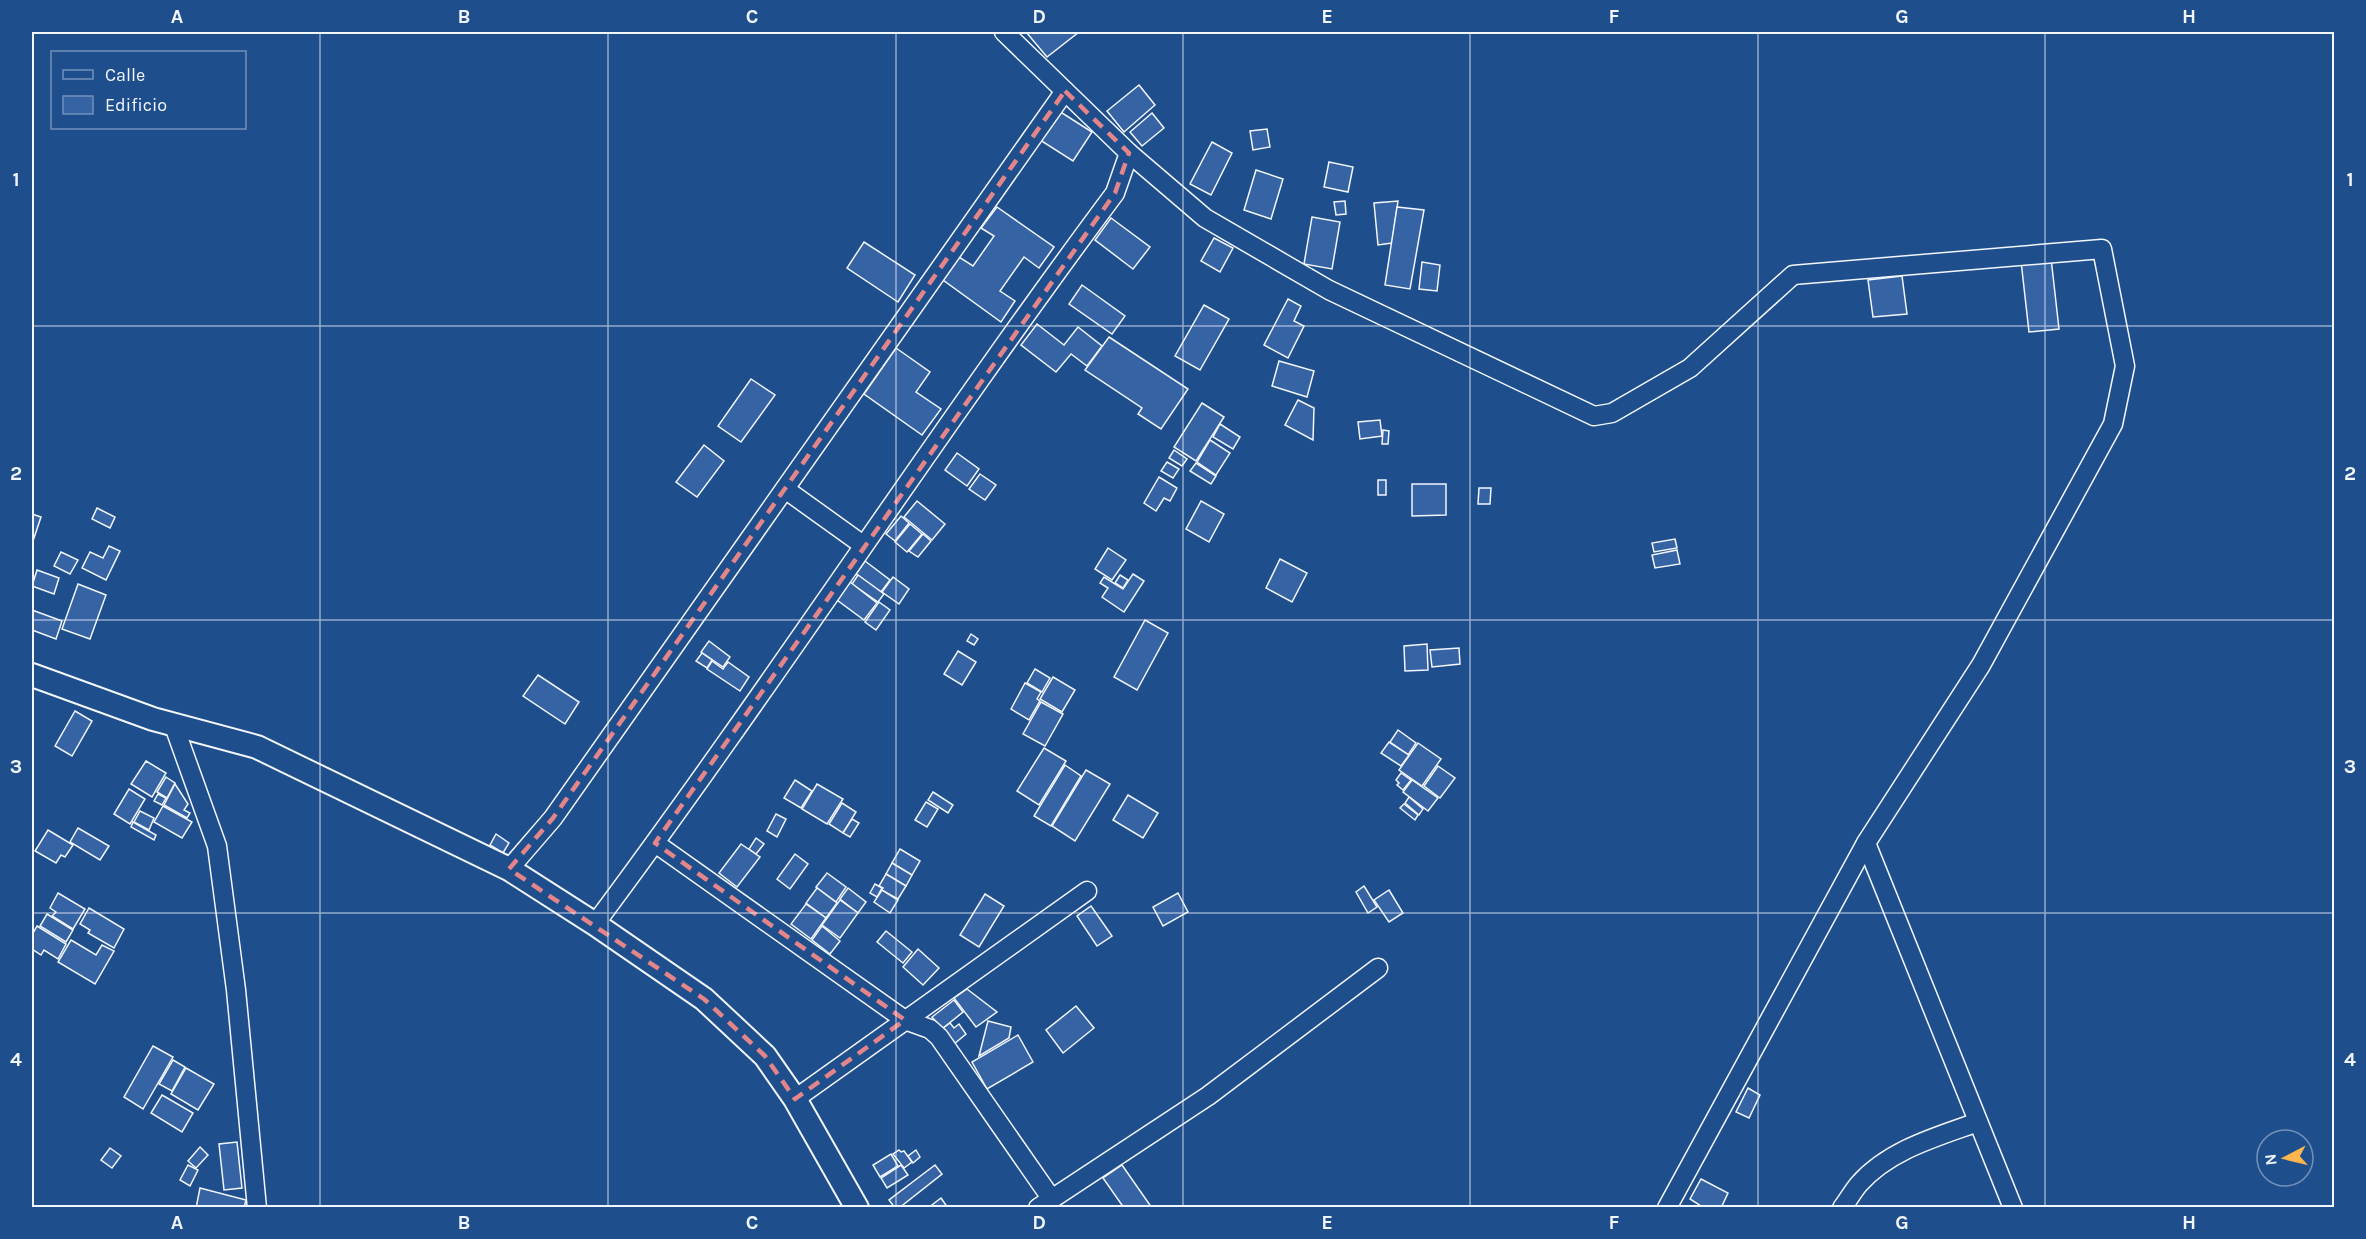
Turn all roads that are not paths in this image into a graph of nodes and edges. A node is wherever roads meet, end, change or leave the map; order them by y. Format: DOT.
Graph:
graph roads {
  1 [pos="1004,32"];
  2 [pos="1065,91"];
  3 [pos="1129,153"];
  4 [pos="785,489"];
  5 [pos="863,545"];
  6 [pos="32,675"];
  7 [pos="174,726"];
  8 [pos="655,843"];
  9 [pos="1866,843"];
  10 [pos="509,869"];
  11 [pos="1087,891"];
  12 [pos="595,924"];
  13 [pos="1378,968"];
  14 [pos="905,1020"];
  15 [pos="795,1099"];
  16 [pos="1978,1122"];
  17 [pos="1044,1203"];
  18 [pos="257,1208"];
  19 [pos="857,1208"];
  20 [pos="1667,1208"];
  21 [pos="1842,1208"];
  22 [pos="2013,1208"];
  1 -- 2 [label="street"];
  2 -- 3 [label="street"];
  2 -- 4 [label="street"];
  3 -- 5 [label="street"];
  3 -- 9 [label="street"];
  4 -- 5 [label="street"];
  4 -- 10 [label="street"];
  5 -- 8 [label="street"];
  6 -- 7 [label="street"];
  7 -- 10 [label="street"];
  7 -- 18 [label="street"];
  8 -- 12 [label="street"];
  8 -- 14 [label="street"];
  9 -- 16 [label="street"];
  9 -- 20 [label="street"];
  10 -- 12 [label="street"];
  11 -- 14 [label="street"];
  12 -- 15 [label="street"];
  13 -- 17 [label="street"];
  14 -- 15 [label="street"];
  14 -- 17 [label="street"];
  15 -- 19 [label="street"];
  16 -- 21 [label="street"];
  16 -- 22 [label="street"];
}
